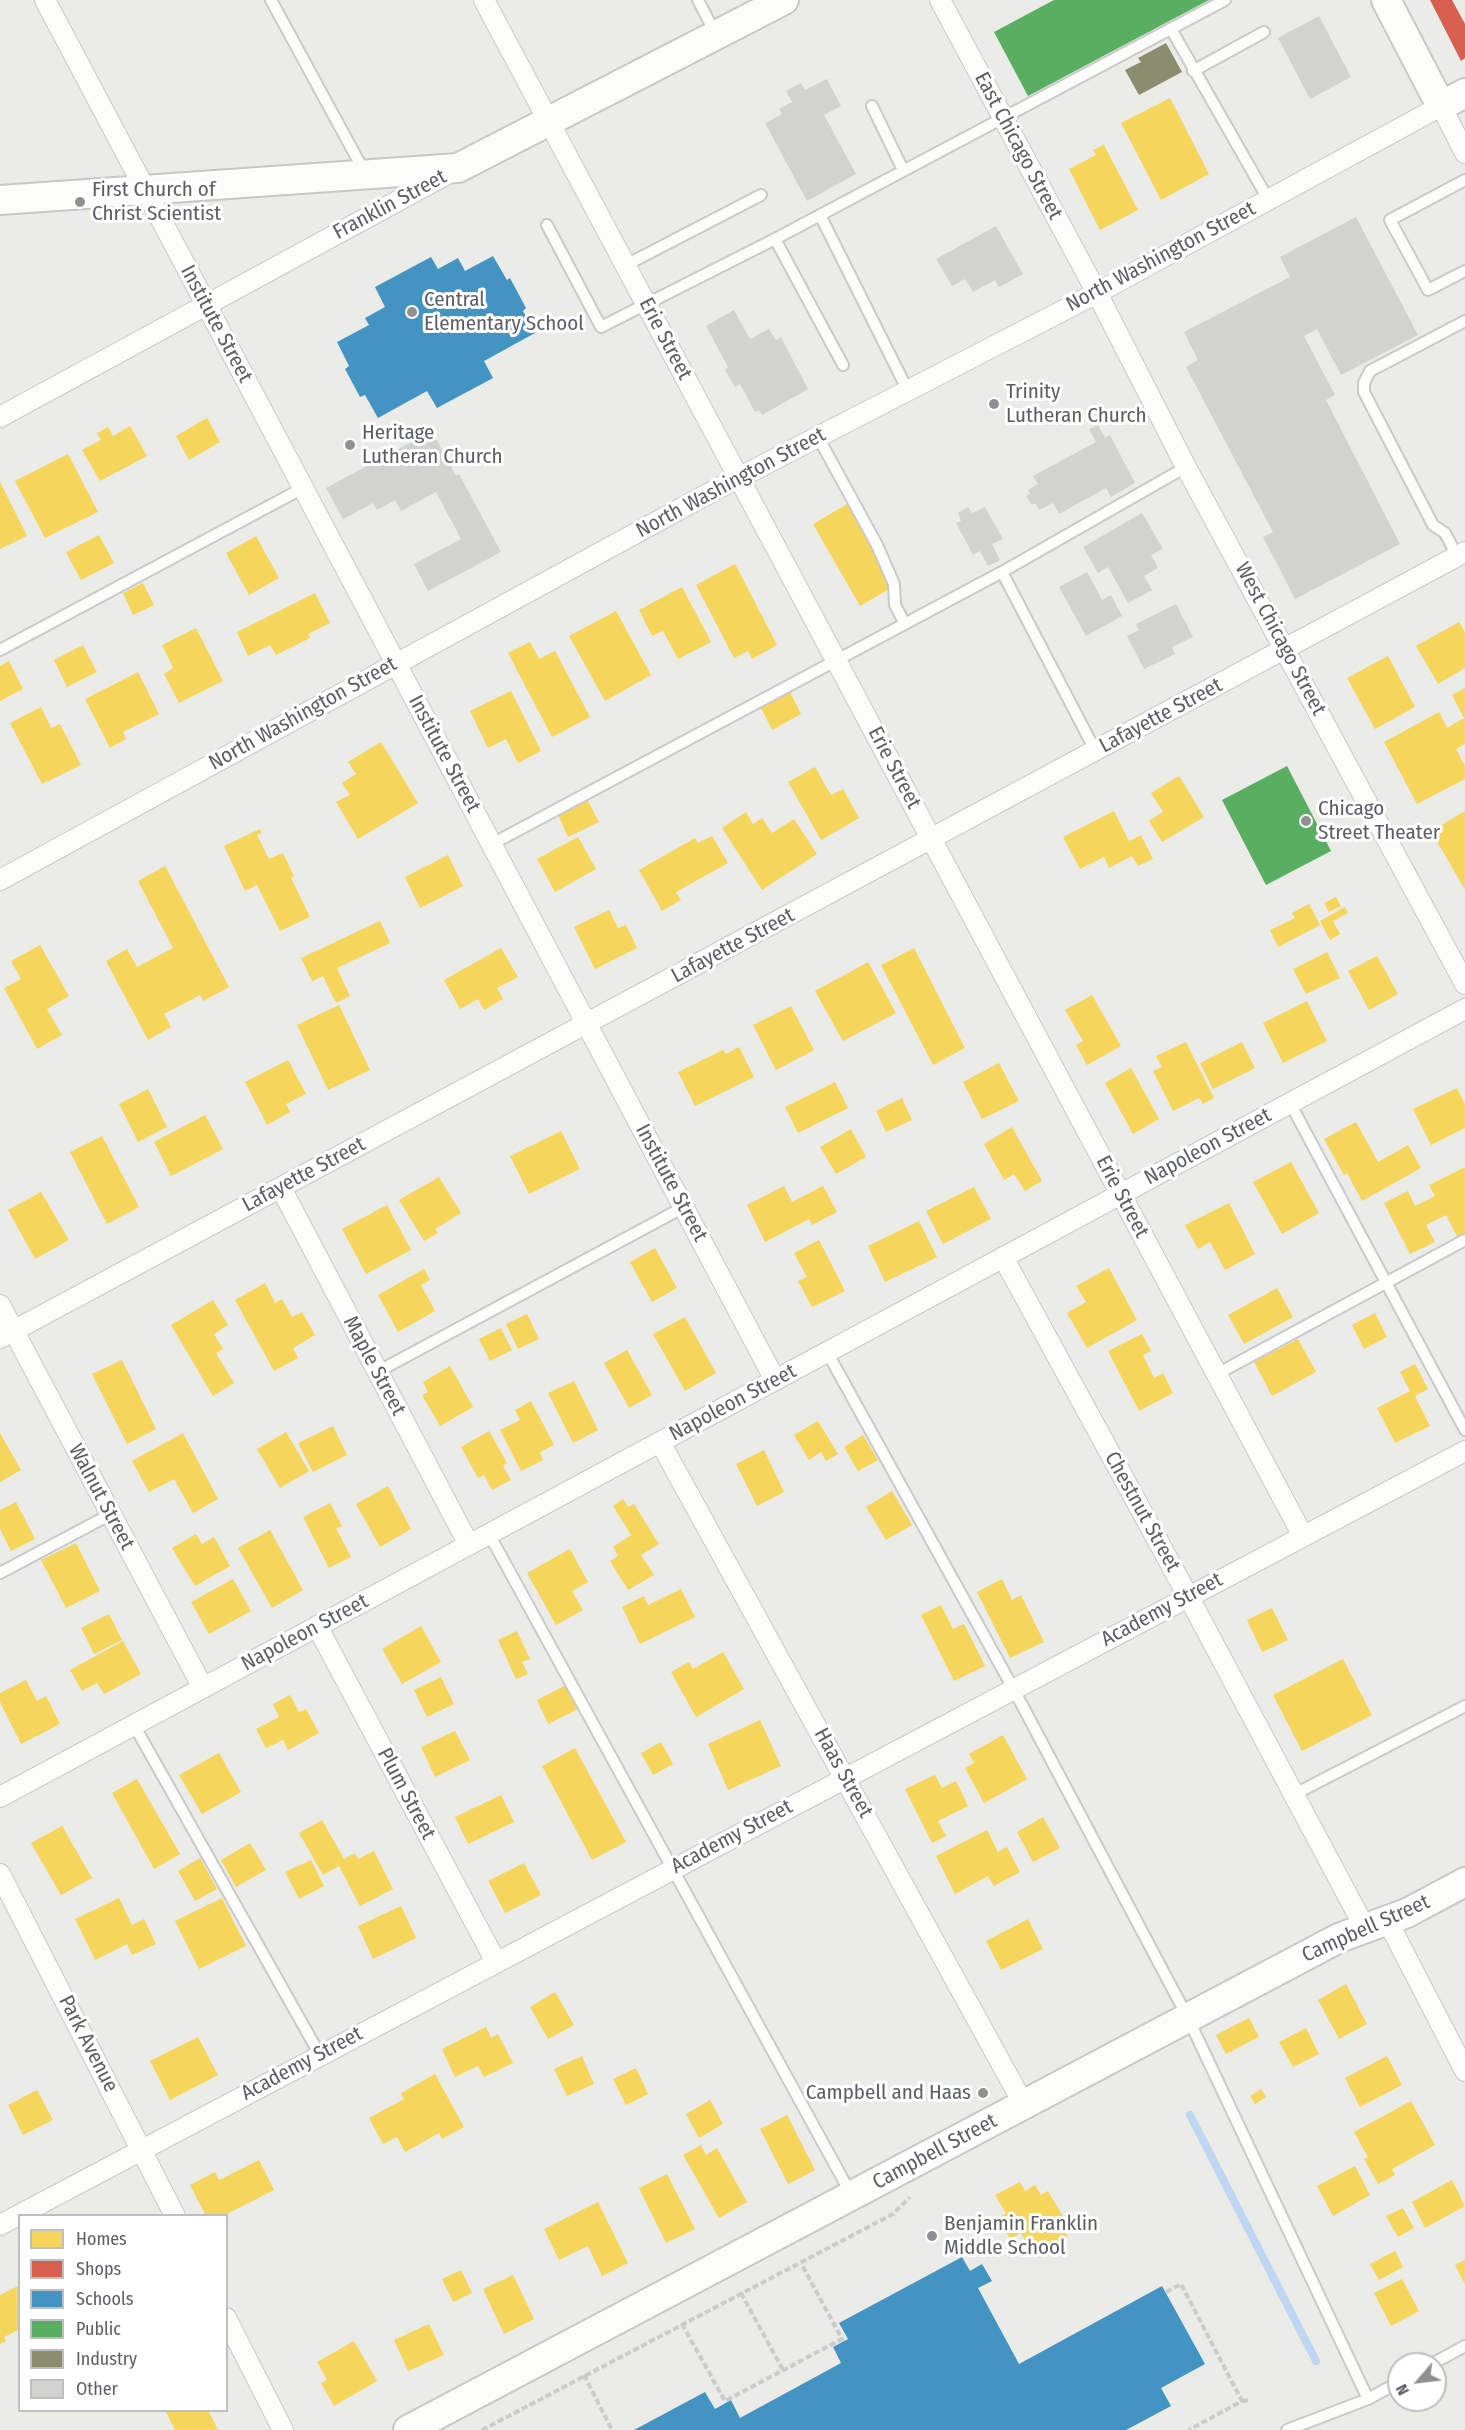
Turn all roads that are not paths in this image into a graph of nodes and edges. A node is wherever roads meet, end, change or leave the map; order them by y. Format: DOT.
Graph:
graph roads {
  1 [pos="45,0"];
  2 [pos="271,0"];
  3 [pos="484,0"];
  4 [pos="698,0"];
  5 [pos="784,0"];
  6 [pos="940,0"];
  7 [pos="1225,0"];
  8 [pos="1386,0"];
  9 [pos="1171,29"];
  10 [pos="1264,32"];
  11 [pos="716,35"];
  12 [pos="1193,71"];
  13 [pos="1453,99"];
  14 [pos="872,106"];
  15 [pos="1003,117"];
  16 [pos="549,121"];
  17 [pos="1465,153"];
  18 [pos="458,168"];
  19 [pos="903,170"];
  20 [pos="366,176"];
  21 [pos="1465,180"];
  22 [pos="145,190"];
  23 [pos="761,195"];
  24 [pos="0,200"];
  25 [pos="1268,200"];
  26 [pos="820,215"];
  27 [pos="547,225"];
  28 [pos="775,239"];
  29 [pos="626,265"];
  30 [pos="1465,270"];
  31 [pos="1097,293"];
  32 [pos="206,304"];
  33 [pos="647,305"];
  34 [pos="1465,321"];
  35 [pos="843,365"];
  36 [pos="908,391"];
  37 [pos="0,417"];
  38 [pos="818,437"];
  39 [pos="1186,467"];
  40 [pos="739,478"];
  41 [pos="303,489"];
  42 [pos="1461,554"];
  43 [pos="1002,572"];
  44 [pos="905,624"];
  45 [pos="0,650"];
  46 [pos="1286,650"];
  47 [pos="837,660"];
  48 [pos="396,663"];
  49 [pos="1096,752"];
  50 [pos="932,840"];
  51 [pos="492,844"];
  52 [pos="0,880"];
  53 [pos="1465,984"];
  54 [pos="1465,1009"];
  55 [pos="587,1024"];
  56 [pos="1290,1102"];
  57 [pos="280,1188"];
  58 [pos="1121,1194"];
  59 [pos="684,1207"];
  60 [pos="1465,1240"];
  61 [pos="1003,1257"];
  62 [pos="1386,1281"];
  63 [pos="0,1305"];
  64 [pos="7,1335"];
  65 [pos="827,1352"];
  66 [pos="377,1372"];
  67 [pos="1217,1374"];
  68 [pos="775,1380"];
  69 [pos="1465,1430"];
  70 [pos="660,1442"];
  71 [pos="1465,1451"];
  72 [pos="111,1514"];
  73 [pos="489,1534"];
  74 [pos="1303,1536"];
  75 [pos="469,1545"];
  76 [pos="0,1573"];
  77 [pos="1188,1596"];
  78 [pos="317,1626"];
  79 [pos="203,1688"];
  80 [pos="1013,1688"];
  81 [pos="1465,1706"];
  82 [pos="134,1725"];
  83 [pos="845,1777"];
  84 [pos="1295,1794"];
  85 [pos="0,1797"];
  86 [pos="673,1868"];
  87 [pos="0,1874"];
  88 [pos="1465,1882"];
  89 [pos="1376,1924"];
  90 [pos="496,1962"];
  91 [pos="1188,2018"];
  92 [pos="320,2055"];
  93 [pos="1465,2071"];
  94 [pos="1024,2105"];
  95 [pos="141,2149"];
  96 [pos="852,2195"];
  97 [pos="20,2214"];
  98 [pos="174,2214"];
  99 [pos="18,2215"];
  100 [pos="0,2225"];
  101 [pos="228,2322"];
  102 [pos="1465,2346"];
  103 [pos="1447,2356"];
  104 [pos="1387,2389"];
  105 [pos="1368,2400"];
  106 [pos="283,2430"];
  107 [pos="408,2430"];
  108 [pos="1287,2430"];
  1 -- 22 [label="street, Institute Street"];
  2 -- 20 [label="lane"];
  3 -- 16 [label="street, Erie Street"];
  4 -- 11 [label="lane"];
  5 -- 11 [label="main road, Franklin Street"];
  6 -- 15 [label="street, East Chicago Street"];
  7 -- 9 [label="lane"];
  8 -- 13 [label="main road"];
  9 -- 12 [label="lane"];
  9 -- 15 [label="lane"];
  10 -- 12 [label="lane"];
  11 -- 16 [label="main road, Franklin Street"];
  12 -- 25 [label="lane"];
  13 -- 17 [label="street"];
  13 -- 25 [label="street, North Washington Street"];
  14 -- 19 [label="lane"];
  15 -- 19 [label="lane"];
  15 -- 31 [label="street, East Chicago Street"];
  16 -- 18 [label="main road, Franklin Street"];
  16 -- 29 [label="street, Erie Street"];
  18 -- 20 [label="main road"];
  18 -- 32 [label="street, Franklin Street"];
  19 -- 26 [label="lane"];
  20 -- 22 [label="main road"];
  21 -- 30 [label="lane"];
  22 -- 24 [label="main road"];
  22 -- 32 [label="street, Institute Street"];
  23 -- 29 [label="lane"];
  25 -- 31 [label="street, North Washington Street"];
  26 -- 28 [label="lane"];
  26 -- 36 [label="lane"];
  27 -- 33 [label="lane"];
  28 -- 33 [label="lane"];
  28 -- 35 [label="lane"];
  29 -- 33 [label="street, Erie Street"];
  31 -- 36 [label="street, North Washington Street"];
  31 -- 39 [label="street, West Chicago Street"];
  32 -- 37 [label="street, Franklin Street"];
  32 -- 41 [label="street, Institute Street"];
  33 -- 40 [label="street, Erie Street"];
  34 -- 42 [label="lane"];
  36 -- 38 [label="street, North Washington Street"];
  38 -- 40 [label="street, North Washington Street"];
  38 -- 44 [label="lane"];
  39 -- 43 [label="lane"];
  39 -- 46 [label="street, West Chicago Street"];
  40 -- 47 [label="street, Erie Street"];
  40 -- 48 [label="street, North Washington Street"];
  41 -- 45 [label="lane"];
  41 -- 48 [label="street, Institute Street"];
  42 -- 46 [label="street, Lafayette Street"];
  43 -- 44 [label="lane"];
  43 -- 49 [label="lane"];
  44 -- 47 [label="lane"];
  46 -- 49 [label="street, Lafayette Street"];
  46 -- 53 [label="street, West Chicago Street"];
  47 -- 50 [label="street, Erie Street"];
  47 -- 51 [label="lane"];
  48 -- 51 [label="street, Institute Street"];
  48 -- 52 [label="street, North Washington Street"];
  49 -- 50 [label="street, Lafayette Street"];
  50 -- 55 [label="street, Lafayette Street"];
  50 -- 58 [label="street, Erie Street"];
  51 -- 55 [label="street, Institute Street"];
  54 -- 56 [label="street, Napoleon Street"];
  55 -- 57 [label="street, Lafayette Street"];
  55 -- 59 [label="street, Institute Street"];
  56 -- 58 [label="street, Napoleon Street"];
  56 -- 62 [label="lane"];
  57 -- 64 [label="street, Lafayette Street"];
  57 -- 66 [label="street, Maple Street"];
  58 -- 61 [label="street, Napoleon Street"];
  58 -- 67 [label="street, Erie Street"];
  59 -- 66 [label="lane"];
  59 -- 68 [label="street, Institute Street"];
  60 -- 62 [label="lane"];
  61 -- 65 [label="street, Napoleon Street"];
  61 -- 77 [label="street, Chestnut Street"];
  62 -- 67 [label="lane"];
  62 -- 69 [label="lane"];
  63 -- 64 [label="street, Walnut Street"];
  64 -- 72 [label="street, Walnut Street"];
  65 -- 68 [label="street, Napoleon Street"];
  65 -- 80 [label="lane"];
  66 -- 75 [label="street, Maple Street"];
  67 -- 74 [label="street, Erie Street"];
  68 -- 70 [label="street, Napoleon Street"];
  70 -- 73 [label="street, Napoleon Street"];
  70 -- 83 [label="street, Haas Street"];
  71 -- 74 [label="street, Academy Street"];
  72 -- 76 [label="lane"];
  72 -- 79 [label="street, Walnut Street"];
  73 -- 75 [label="street, Napoleon Street"];
  73 -- 86 [label="lane"];
  74 -- 77 [label="street, Academy Street"];
  75 -- 78 [label="street, Napoleon Street"];
  77 -- 80 [label="street, Academy Street"];
  77 -- 84 [label="street, Chestnut Street"];
  78 -- 79 [label="street, Napoleon Street"];
  78 -- 90 [label="street, Plum Street"];
  79 -- 82 [label="street, Napoleon Street"];
  80 -- 83 [label="street, Academy Street"];
  80 -- 91 [label="lane"];
  81 -- 84 [label="lane"];
  82 -- 85 [label="street, Napoleon Street"];
  82 -- 92 [label="lane"];
  83 -- 86 [label="street, Academy Street"];
  83 -- 94 [label="street, Haas Street"];
  84 -- 89 [label="street, Chestnut Street"];
  86 -- 90 [label="street, Academy Street"];
  86 -- 96 [label="lane"];
  87 -- 95 [label="street, Park Avenue"];
  88 -- 89 [label="main road, Campbell Street"];
  89 -- 91 [label="main road, Campbell Street"];
  89 -- 93 [label="street, Chestnut Street"];
  90 -- 92 [label="street, Academy Street"];
  91 -- 94 [label="main road, Campbell Street"];
  91 -- 105 [label="lane"];
  92 -- 95 [label="street, Academy Street"];
  94 -- 96 [label="main road, Campbell Street"];
  95 -- 97 [label="street, Academy Street"];
  95 -- 98 [label="street, Park Avenue"];
  96 -- 107 [label="main road, Campbell Street"];
  99 -- 100 [label="street, Academy Street"];
  101 -- 106 [label="street"];
  102 -- 103 [label="lane"];
  104 -- 105 [label="lane"];
  105 -- 108 [label="lane"];
}
